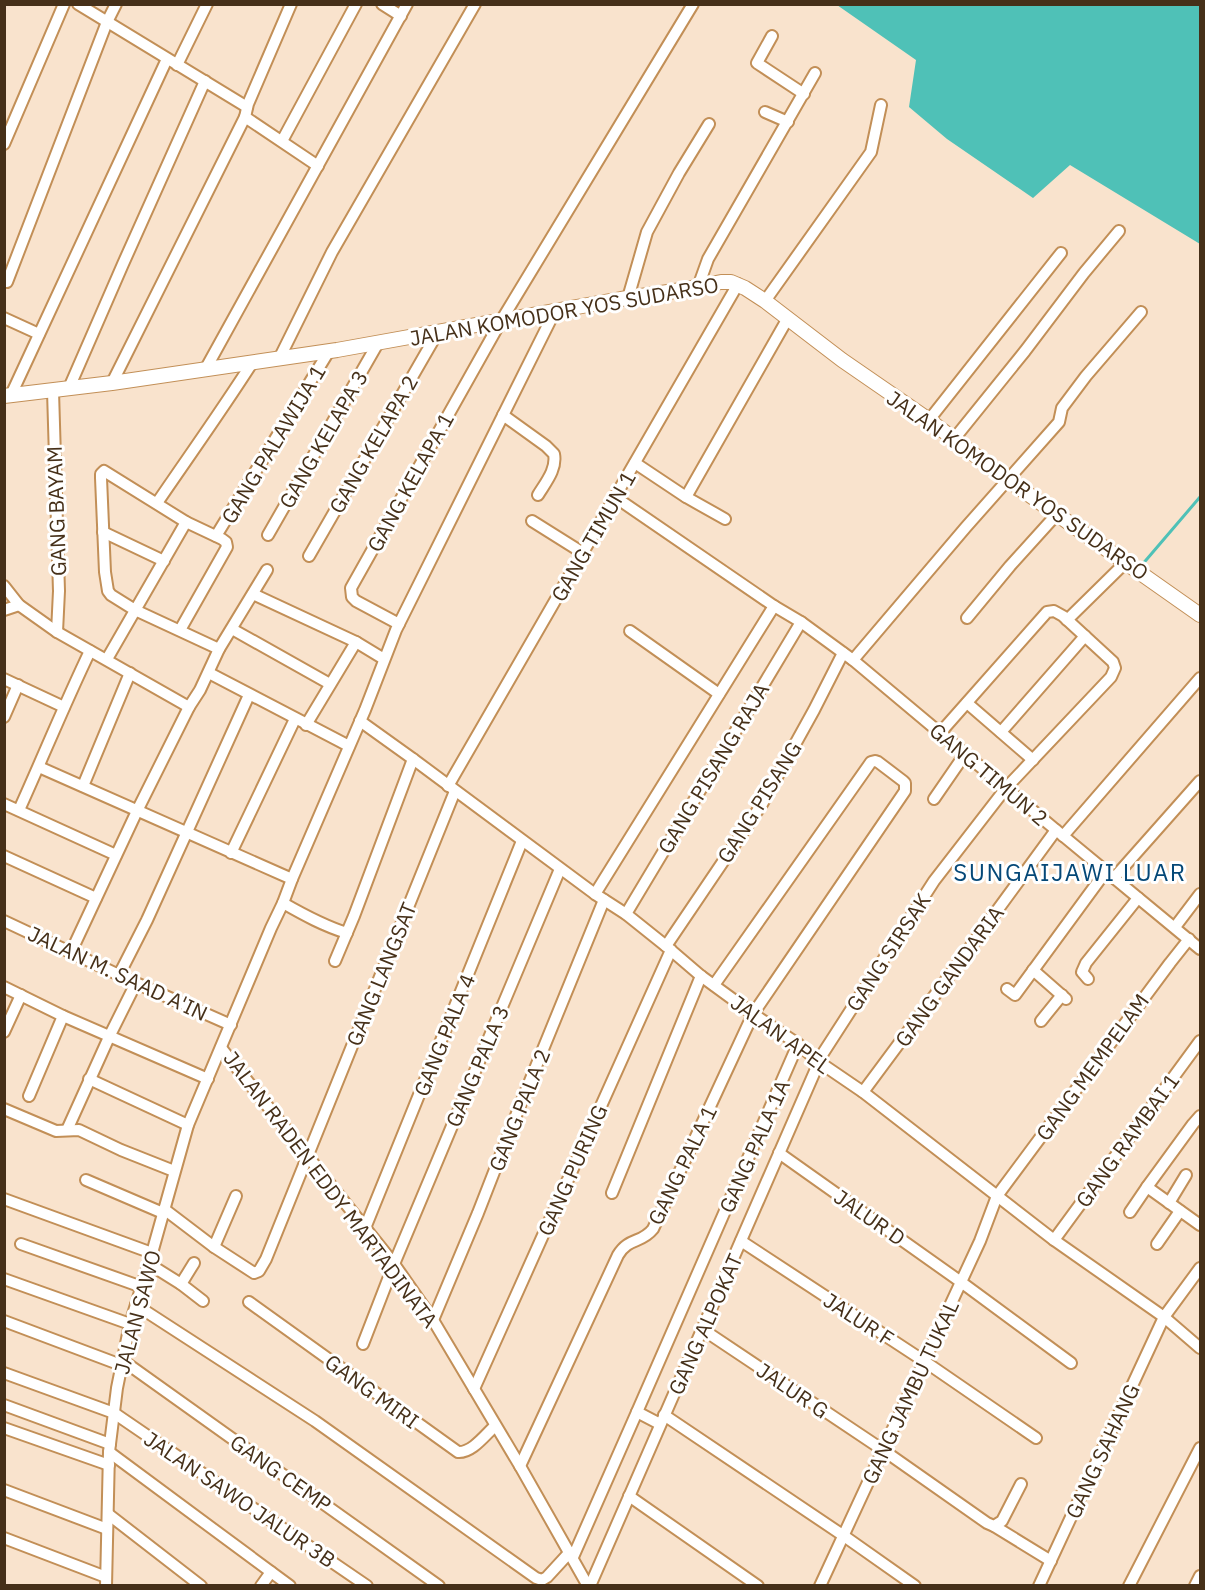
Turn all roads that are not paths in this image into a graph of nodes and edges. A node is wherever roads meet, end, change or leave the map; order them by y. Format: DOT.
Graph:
graph roads {
  1 [pos="64,4"];
  2 [pos="78,4"];
  3 [pos="116,4"];
  4 [pos="207,4"];
  5 [pos="291,4"];
  6 [pos="356,4"];
  7 [pos="382,4"];
  8 [pos="407,4"];
  9 [pos="475,4"];
  10 [pos="693,4"];
  11 [pos="401,16"];
  12 [pos="107,22"];
  13 [pos="772,36"];
  14 [pos="167,59"];
  15 [pos="177,65"];
  16 [pos="815,73"];
  17 [pos="205,81"];
  18 [pos="804,94"];
  19 [pos="881,105"];
  20 [pos="246,112"];
  21 [pos="765,112"];
  22 [pos="788,122"];
  23 [pos="709,124"];
  24 [pos="282,141"];
  25 [pos="4,144"];
  26 [pos="318,166"];
  27 [pos="1119,231"];
  28 [pos="1061,254"];
  29 [pos="7,282"];
  30 [pos="738,284"];
  31 [pos="698,287"];
  32 [pos="628,298"];
  33 [pos="765,300"];
  34 [pos="555,311"];
  35 [pos="1141,312"];
  36 [pos="4,318"];
  37 [pos="788,318"];
  38 [pos="501,321"];
  39 [pos="438,332"];
  40 [pos="39,334"];
  41 [pos="378,343"];
  42 [pos="329,351"];
  43 [pos="280,357"];
  44 [pos="252,363"];
  45 [pos="205,370"];
  46 [pos="112,383"];
  47 [pos="69,388"];
  48 [pos="52,391"];
  49 [pos="8,396"];
  50 [pos="503,415"];
  51 [pos="929,420"];
  52 [pos="954,439"];
  53 [pos="635,463"];
  54 [pos="1010,479"];
  55 [pos="538,495"];
  56 [pos="615,497"];
  57 [pos="686,497"];
  58 [pos="158,503"];
  59 [pos="1057,514"];
  60 [pos="725,519"];
  61 [pos="532,521"];
  62 [pos="186,522"];
  63 [pos="103,532"];
  64 [pos="268,535"];
  65 [pos="216,536"];
  66 [pos="583,553"];
  67 [pos="309,556"];
  68 [pos="164,561"];
  69 [pos="1126,562"];
  70 [pos="267,570"];
  71 [pos="4,586"];
  72 [pos="253,594"];
  73 [pos="19,605"];
  74 [pos="774,606"];
  75 [pos="4,610"];
  76 [pos="135,610"];
  77 [pos="1200,615"];
  78 [pos="967,618"];
  79 [pos="1067,620"];
  80 [pos="801,622"];
  81 [pos="399,624"];
  82 [pos="232,629"];
  83 [pos="180,630"];
  84 [pos="630,631"];
  85 [pos="57,632"];
  86 [pos="1085,636"];
  87 [pos="356,642"];
  88 [pos="219,649"];
  89 [pos="90,651"];
  90 [pos="848,657"];
  91 [pos="107,659"];
  92 [pos="384,659"];
  93 [pos="209,673"];
  94 [pos="130,674"];
  95 [pos="1200,678"];
  96 [pos="4,679"];
  97 [pos="330,684"];
  98 [pos="18,685"];
  99 [pos="719,694"];
  100 [pos="249,695"];
  101 [pos="967,703"];
  102 [pos="64,706"];
  103 [pos="189,707"];
  104 [pos="4,717"];
  105 [pos="295,719"];
  106 [pos="360,721"];
  107 [pos="306,725"];
  108 [pos="1001,732"];
  109 [pos="940,733"];
  110 [pos="349,746"];
  111 [pos="965,754"];
  112 [pos="413,759"];
  113 [pos="1033,760"];
  114 [pos="39,767"];
  115 [pos="1200,781"];
  116 [pos="83,786"];
  117 [pos="1006,788"];
  118 [pos="451,789"];
  119 [pos="934,799"];
  120 [pos="4,804"];
  121 [pos="19,810"];
  122 [pos="137,811"];
  123 [pos="186,833"];
  124 [pos="1060,833"];
  125 [pos="522,841"];
  126 [pos="231,853"];
  127 [pos="116,855"];
  128 [pos="4,856"];
  129 [pos="560,868"];
  130 [pos="1110,875"];
  131 [pos="292,879"];
  132 [pos="1200,894"];
  133 [pos="599,897"];
  134 [pos="96,898"];
  135 [pos="1138,898"];
  136 [pos="283,903"];
  137 [pos="626,914"];
  138 [pos="4,921"];
  139 [pos="1175,927"];
  140 [pos="347,933"];
  141 [pos="1189,939"];
  142 [pos="668,948"];
  143 [pos="1200,949"];
  144 [pos="71,952"];
  145 [pos="335,961"];
  146 [pos="1033,970"];
  147 [pos="119,975"];
  148 [pos="701,976"];
  149 [pos="1088,979"];
  150 [pos="136,983"];
  151 [pos="714,985"];
  152 [pos="4,987"];
  153 [pos="1007,989"];
  154 [pos="21,995"];
  155 [pos="753,1014"];
  156 [pos="63,1016"];
  157 [pos="1041,1021"];
  158 [pos="231,1025"];
  159 [pos="4,1032"];
  160 [pos="110,1035"];
  161 [pos="1200,1041"];
  162 [pos="798,1044"];
  163 [pos="221,1048"];
  164 [pos="818,1062"];
  165 [pos="208,1079"];
  166 [pos="89,1080"];
  167 [pos="863,1092"];
  168 [pos="29,1096"];
  169 [pos="4,1109"];
  170 [pos="1200,1116"];
  171 [pos="188,1125"];
  172 [pos="67,1130"];
  173 [pos="779,1153"];
  174 [pos="308,1157"];
  175 [pos="174,1171"];
  176 [pos="1186,1175"];
  177 [pos="86,1179"];
  178 [pos="1147,1187"];
  179 [pos="612,1193"];
  180 [pos="236,1196"];
  181 [pos="997,1196"];
  182 [pos="4,1199"];
  183 [pos="1169,1203"];
  184 [pos="163,1211"];
  185 [pos="1180,1211"];
  186 [pos="1130,1212"];
  187 [pos="1200,1224"];
  188 [pos="364,1228"];
  189 [pos="1054,1240"];
  190 [pos="741,1241"];
  191 [pos="21,1244"];
  192 [pos="1157,1244"];
  193 [pos="214,1247"];
  194 [pos="152,1253"];
  195 [pos="194,1263"];
  196 [pos="149,1264"];
  197 [pos="394,1264"];
  198 [pos="1200,1268"];
  199 [pos="4,1279"];
  200 [pos="961,1282"];
  201 [pos="181,1284"];
  202 [pos="142,1287"];
  203 [pos="203,1301"];
  204 [pos="249,1302"];
  205 [pos="136,1305"];
  206 [pos="1164,1317"];
  207 [pos="4,1320"];
  208 [pos="433,1320"];
  209 [pos="130,1324"];
  210 [pos="702,1329"];
  211 [pos="363,1344"];
  212 [pos="1200,1348"];
  213 [pos="924,1361"];
  214 [pos="122,1362"];
  215 [pos="1071,1363"];
  216 [pos="4,1373"];
  217 [pos="474,1389"];
  218 [pos="4,1405"];
  219 [pos="637,1412"];
  220 [pos="114,1413"];
  221 [pos="662,1420"];
  222 [pos="495,1426"];
  223 [pos="4,1428"];
  224 [pos="1036,1438"];
  225 [pos="110,1448"];
  226 [pos="1200,1448"];
  227 [pos="883,1450"];
  228 [pos="109,1465"];
  229 [pos="520,1466"];
  230 [pos="1021,1484"];
  231 [pos="4,1490"];
  232 [pos="629,1496"];
  233 [pos="108,1515"];
  234 [pos="994,1526"];
  235 [pos="107,1529"];
  236 [pos="844,1536"];
  237 [pos="4,1538"];
  238 [pos="572,1555"];
  239 [pos="1051,1561"];
  240 [pos="271,1572"];
  241 [pos="1200,1576"];
  242 [pos="106,1581"];
  243 [pos="201,1586"];
  244 [pos="261,1586"];
  245 [pos="290,1586"];
  246 [pos="367,1586"];
  247 [pos="439,1586"];
  248 [pos="589,1586"];
  249 [pos="758,1586"];
  250 [pos="820,1586"];
  251 [pos="915,1586"];
  252 [pos="1040,1586"];
  253 [pos="1129,1586"];
  254 [pos="1195,1586"];
  1 -- 25 [label="street"];
  2 -- 12 [label="street"];
  3 -- 12 [label="street"];
  4 -- 15 [label="street"];
  5 -- 20 [label="street"];
  6 -- 24 [label="street"];
  7 -- 11 [label="street"];
  8 -- 11 [label="street"];
  9 -- 43 [label="street"];
  10 -- 38 [label="street"];
  11 -- 26 [label="street"];
  12 -- 14 [label="street"];
  12 -- 29 [label="street"];
  13 -- 18 [label="street"];
  14 -- 15 [label="street"];
  14 -- 40 [label="street"];
  15 -- 17 [label="street"];
  16 -- 18 [label="street"];
  17 -- 20 [label="street"];
  17 -- 47 [label="street"];
  18 -- 22 [label="street"];
  19 -- 33 [label="street"];
  20 -- 24 [label="street"];
  20 -- 46 [label="street"];
  21 -- 22 [label="street"];
  22 -- 31 [label="street"];
  23 -- 32 [label="street"];
  24 -- 26 [label="street"];
  26 -- 45 [label="street"];
  27 -- 52 [label="street"];
  28 -- 51 [label="street"];
  30 -- 31 [label="street, JALAN KOMODOR YOS SUDARSO"];
  30 -- 33 [label="street, JALAN KOMODOR YOS SUDARSO"];
  30 -- 53 [label="street, GANG TIMUN 1"];
  31 -- 32 [label="street, JALAN KOMODOR YOS SUDARSO"];
  32 -- 34 [label="street, JALAN KOMODOR YOS SUDARSO"];
  33 -- 37 [label="street, JALAN KOMODOR YOS SUDARSO"];
  34 -- 38 [label="street, JALAN KOMODOR YOS SUDARSO"];
  34 -- 50 [label="street, JALAN RADEN EDDY MARTADINATA"];
  35 -- 54 [label="street, GANG PISANG"];
  36 -- 40 [label="street"];
  37 -- 51 [label="street, JALAN KOMODOR YOS SUDARSO"];
  37 -- 57 [label="street"];
  38 -- 39 [label="street, JALAN KOMODOR YOS SUDARSO"];
  38 -- 81 [label="street, GANG KELAPA 1"];
  39 -- 41 [label="street, JALAN KOMODOR YOS SUDARSO"];
  39 -- 67 [label="street, GANG KELAPA 2"];
  40 -- 49 [label="street"];
  41 -- 42 [label="street, JALAN KOMODOR YOS SUDARSO"];
  41 -- 64 [label="street, GANG KELAPA 3"];
  42 -- 43 [label="street, JALAN KOMODOR YOS SUDARSO"];
  42 -- 65 [label="street, GANG PALAWIJA 1"];
  43 -- 44 [label="street, JALAN KOMODOR YOS SUDARSO"];
  44 -- 45 [label="street, JALAN KOMODOR YOS SUDARSO"];
  44 -- 58 [label="street"];
  45 -- 46 [label="street, JALAN KOMODOR YOS SUDARSO"];
  46 -- 47 [label="street, JALAN KOMODOR YOS SUDARSO"];
  47 -- 48 [label="street, JALAN KOMODOR YOS SUDARSO"];
  48 -- 49 [label="street, JALAN KOMODOR YOS SUDARSO"];
  48 -- 85 [label="street, GANG BAYAM"];
  50 -- 55 [label="street"];
  50 -- 81 [label="street, JALAN RADEN EDDY MARTADINATA"];
  51 -- 52 [label="street, JALAN KOMODOR YOS SUDARSO"];
  52 -- 54 [label="street, JALAN KOMODOR YOS SUDARSO"];
  53 -- 56 [label="street, GANG TIMUN 1"];
  53 -- 57 [label="street"];
  54 -- 59 [label="street, JALAN KOMODOR YOS SUDARSO"];
  54 -- 90 [label="street, GANG PISANG"];
  56 -- 66 [label="street, GANG TIMUN 1"];
  56 -- 74 [label="street, GANG TIMUN 2"];
  57 -- 60 [label="street"];
  58 -- 62 [label="street"];
  58 -- 63 [label="street"];
  59 -- 69 [label="street, JALAN KOMODOR YOS SUDARSO"];
  59 -- 78 [label="street"];
  61 -- 66 [label="street"];
  62 -- 65 [label="street"];
  62 -- 68 [label="street"];
  63 -- 68 [label="street"];
  63 -- 76 [label="street"];
  65 -- 83 [label="street"];
  66 -- 118 [label="street, GANG TIMUN 1"];
  68 -- 76 [label="street"];
  69 -- 77 [label="street, JALAN KOMODOR YOS SUDARSO"];
  69 -- 79 [label="street"];
  70 -- 72 [label="street"];
  71 -- 73 [label="street"];
  72 -- 82 [label="street"];
  72 -- 87 [label="street"];
  73 -- 75 [label="street"];
  73 -- 85 [label="street"];
  74 -- 80 [label="street, GANG TIMUN 2"];
  74 -- 99 [label="street"];
  76 -- 83 [label="street"];
  76 -- 91 [label="street"];
  79 -- 86 [label="street"];
  79 -- 101 [label="street"];
  80 -- 90 [label="street, GANG TIMUN 2"];
  80 -- 137 [label="street, GANG PISANG RAJA"];
  81 -- 92 [label="street, JALAN RADEN EDDY MARTADINATA"];
  82 -- 88 [label="street"];
  82 -- 97 [label="street"];
  83 -- 88 [label="street"];
  84 -- 99 [label="street"];
  85 -- 89 [label="street"];
  86 -- 108 [label="street"];
  86 -- 113 [label="street, GANG SIRSAK"];
  87 -- 92 [label="street"];
  87 -- 97 [label="street"];
  88 -- 93 [label="street"];
  89 -- 91 [label="street"];
  89 -- 102 [label="street"];
  90 -- 109 [label="street, GANG TIMUN 2"];
  90 -- 142 [label="street, GANG PISANG"];
  91 -- 94 [label="street"];
  92 -- 106 [label="street, JALAN RADEN EDDY MARTADINATA"];
  93 -- 100 [label="street"];
  93 -- 103 [label="street"];
  94 -- 103 [label="street"];
  94 -- 116 [label="street"];
  95 -- 124 [label="street, GANG GANDARIA"];
  96 -- 98 [label="street"];
  97 -- 107 [label="street"];
  98 -- 102 [label="street"];
  98 -- 104 [label="street"];
  99 -- 133 [label="street"];
  100 -- 105 [label="street"];
  100 -- 123 [label="street"];
  101 -- 108 [label="street"];
  101 -- 109 [label="street"];
  102 -- 114 [label="street"];
  103 -- 122 [label="street"];
  105 -- 107 [label="street"];
  105 -- 126 [label="street"];
  106 -- 110 [label="street, JALAN RADEN EDDY MARTADINATA"];
  106 -- 112 [label="street, JALAN APEL"];
  107 -- 110 [label="street"];
  108 -- 113 [label="street"];
  109 -- 111 [label="street, GANG TIMUN 2"];
  110 -- 131 [label="street, JALAN RADEN EDDY MARTADINATA"];
  111 -- 117 [label="street, GANG TIMUN 2"];
  111 -- 119 [label="street"];
  112 -- 118 [label="street, JALAN APEL"];
  112 -- 140 [label="street"];
  113 -- 117 [label="street, GANG SIRSAK"];
  114 -- 116 [label="street"];
  114 -- 121 [label="street"];
  115 -- 130 [label="street"];
  116 -- 122 [label="street"];
  117 -- 124 [label="street, GANG TIMUN 2"];
  117 -- 164 [label="street, GANG SIRSAK"];
  118 -- 125 [label="street, JALAN APEL"];
  118 -- 174 [label="street, GANG LANGSAT"];
  120 -- 121 [label="street"];
  121 -- 127 [label="street"];
  122 -- 123 [label="street"];
  122 -- 127 [label="street"];
  123 -- 126 [label="street"];
  123 -- 147 [label="street"];
  124 -- 130 [label="street, GANG TIMUN 2"];
  124 -- 167 [label="street, GANG GANDARIA"];
  125 -- 129 [label="street, JALAN APEL"];
  125 -- 188 [label="street, GANG PALA 4"];
  126 -- 131 [label="street"];
  127 -- 134 [label="street"];
  128 -- 134 [label="street"];
  129 -- 133 [label="street, JALAN APEL"];
  129 -- 197 [label="street, GANG PALA 3"];
  130 -- 135 [label="street, GANG TIMUN 2"];
  130 -- 146 [label="street"];
  131 -- 136 [label="street, JALAN RADEN EDDY MARTADINATA"];
  132 -- 139 [label="street"];
  133 -- 137 [label="street, JALAN APEL"];
  133 -- 208 [label="street, GANG PALA 2"];
  134 -- 144 [label="street"];
  135 -- 139 [label="street, GANG TIMUN 2"];
  135 -- 149 [label="street"];
  136 -- 140 [label="street"];
  136 -- 158 [label="street, JALAN RADEN EDDY MARTADINATA"];
  137 -- 142 [label="street, JALAN APEL"];
  138 -- 144 [label="street, JALAN M. SAAD A'IN"];
  139 -- 141 [label="street, GANG TIMUN 2"];
  140 -- 145 [label="street"];
  141 -- 143 [label="street, GANG TIMUN 2"];
  141 -- 181 [label="street, GANG MEMPELAM"];
  142 -- 148 [label="street, JALAN APEL"];
  142 -- 217 [label="street, GANG PURING"];
  144 -- 147 [label="street, JALAN M. SAAD A'IN"];
  146 -- 153 [label="street"];
  146 -- 157 [label="street"];
  147 -- 150 [label="street, JALAN M. SAAD A'IN"];
  148 -- 151 [label="street, JALAN APEL"];
  148 -- 179 [label="street"];
  150 -- 158 [label="street, JALAN M. SAAD A'IN"];
  150 -- 160 [label="street"];
  151 -- 155 [label="street, JALAN APEL"];
  151 -- 155 [label="street, GANG PALA 1"];
  152 -- 154 [label="street"];
  154 -- 156 [label="street"];
  154 -- 159 [label="street"];
  155 -- 162 [label="street, JALAN APEL"];
  155 -- 229 [label="street, GANG PALA 1"];
  156 -- 160 [label="street"];
  156 -- 168 [label="street"];
  158 -- 163 [label="street, JALAN RADEN EDDY MARTADINATA"];
  160 -- 165 [label="street"];
  160 -- 166 [label="street"];
  161 -- 189 [label="street, GANG RAMBAI 1"];
  162 -- 164 [label="street, JALAN APEL"];
  162 -- 219 [label="street, GANG PALA 1A"];
  163 -- 165 [label="street, JALAN SAWO"];
  163 -- 174 [label="street, JALAN RADEN EDDY MARTADINATA"];
  164 -- 167 [label="street, JALAN APEL"];
  164 -- 173 [label="street, GANG ALPOKAT"];
  165 -- 171 [label="street, JALAN SAWO"];
  166 -- 171 [label="street"];
  166 -- 172 [label="street"];
  167 -- 181 [label="street, JALAN APEL"];
  169 -- 172 [label="street"];
  170 -- 178 [label="street"];
  171 -- 175 [label="street, JALAN SAWO"];
  172 -- 175 [label="street"];
  173 -- 190 [label="street, GANG ALPOKAT"];
  173 -- 200 [label="street, JALUR D"];
  174 -- 188 [label="street, JALAN RADEN EDDY MARTADINATA"];
  174 -- 193 [label="street, GANG LANGSAT"];
  175 -- 184 [label="street, JALAN SAWO"];
  176 -- 183 [label="street"];
  177 -- 184 [label="street"];
  178 -- 183 [label="street"];
  178 -- 186 [label="street"];
  180 -- 193 [label="street"];
  181 -- 189 [label="street, JALAN APEL"];
  181 -- 200 [label="street, GANG JAMBU TUKAL"];
  182 -- 194 [label="street"];
  183 -- 185 [label="street"];
  184 -- 193 [label="street"];
  184 -- 194 [label="street, JALAN SAWO"];
  185 -- 187 [label="street"];
  185 -- 192 [label="street"];
  188 -- 197 [label="street, JALAN RADEN EDDY MARTADINATA"];
  189 -- 206 [label="street, JALAN APEL"];
  190 -- 210 [label="street, GANG ALPOKAT"];
  190 -- 213 [label="street, JALUR F"];
  191 -- 202 [label="street"];
  194 -- 196 [label="street, JALAN SAWO"];
  195 -- 201 [label="street"];
  196 -- 201 [label="street"];
  196 -- 202 [label="street, JALAN SAWO"];
  197 -- 208 [label="street, JALAN RADEN EDDY MARTADINATA"];
  197 -- 211 [label="street, GANG PALA 3"];
  198 -- 206 [label="street, GANG SAHANG"];
  199 -- 209 [label="street"];
  200 -- 213 [label="street, GANG JAMBU TUKAL"];
  200 -- 215 [label="street, JALUR D"];
  201 -- 203 [label="street"];
  202 -- 205 [label="street, JALAN SAWO"];
  204 -- 222 [label="street, GANG MIRI"];
  205 -- 209 [label="street, JALAN SAWO"];
  205 -- 238 [label="street, GANG PALA 1A"];
  206 -- 212 [label="street, JALAN APEL"];
  206 -- 239 [label="street, GANG SAHANG"];
  207 -- 214 [label="street, GANG CEMP"];
  208 -- 217 [label="street, JALAN RADEN EDDY MARTADINATA"];
  209 -- 214 [label="street, JALAN SAWO"];
  210 -- 221 [label="street, GANG ALPOKAT"];
  210 -- 227 [label="street, JALUR G"];
  213 -- 224 [label="street, JALUR F"];
  213 -- 227 [label="street, GANG JAMBU TUKAL"];
  214 -- 220 [label="street, JALAN SAWO"];
  214 -- 247 [label="street, GANG CEMP"];
  216 -- 220 [label="street, JALAN SAWO JALUR 3B"];
  217 -- 222 [label="street, JALAN RADEN EDDY MARTADINATA"];
  218 -- 225 [label="street"];
  219 -- 221 [label="street"];
  219 -- 238 [label="street, GANG PALA 1A"];
  220 -- 225 [label="street, JALAN SAWO"];
  220 -- 246 [label="street, JALAN SAWO JALUR 3B"];
  221 -- 232 [label="street, GANG ALPOKAT"];
  221 -- 236 [label="street"];
  222 -- 229 [label="street, JALAN RADEN EDDY MARTADINATA"];
  223 -- 228 [label="street"];
  225 -- 228 [label="street, JALAN SAWO"];
  225 -- 240 [label="street"];
  226 -- 253 [label="street"];
  227 -- 234 [label="street, JALUR G"];
  227 -- 236 [label="street, GANG JAMBU TUKAL"];
  228 -- 233 [label="street, JALAN SAWO"];
  229 -- 238 [label="street, JALAN RADEN EDDY MARTADINATA"];
  230 -- 234 [label="street"];
  231 -- 235 [label="street"];
  232 -- 248 [label="street, GANG ALPOKAT"];
  232 -- 249 [label="street"];
  233 -- 235 [label="street, JALAN SAWO"];
  233 -- 243 [label="street"];
  234 -- 239 [label="street, JALUR G"];
  235 -- 242 [label="street, JALAN SAWO"];
  236 -- 250 [label="street, GANG JAMBU TUKAL"];
  236 -- 251 [label="street"];
  237 -- 242 [label="street"];
  238 -- 248 [label="street, JALAN RADEN EDDY MARTADINATA"];
  239 -- 252 [label="street, GANG SAHANG"];
  240 -- 244 [label="street"];
  240 -- 245 [label="street"];
  241 -- 254 [label="street"];
}
